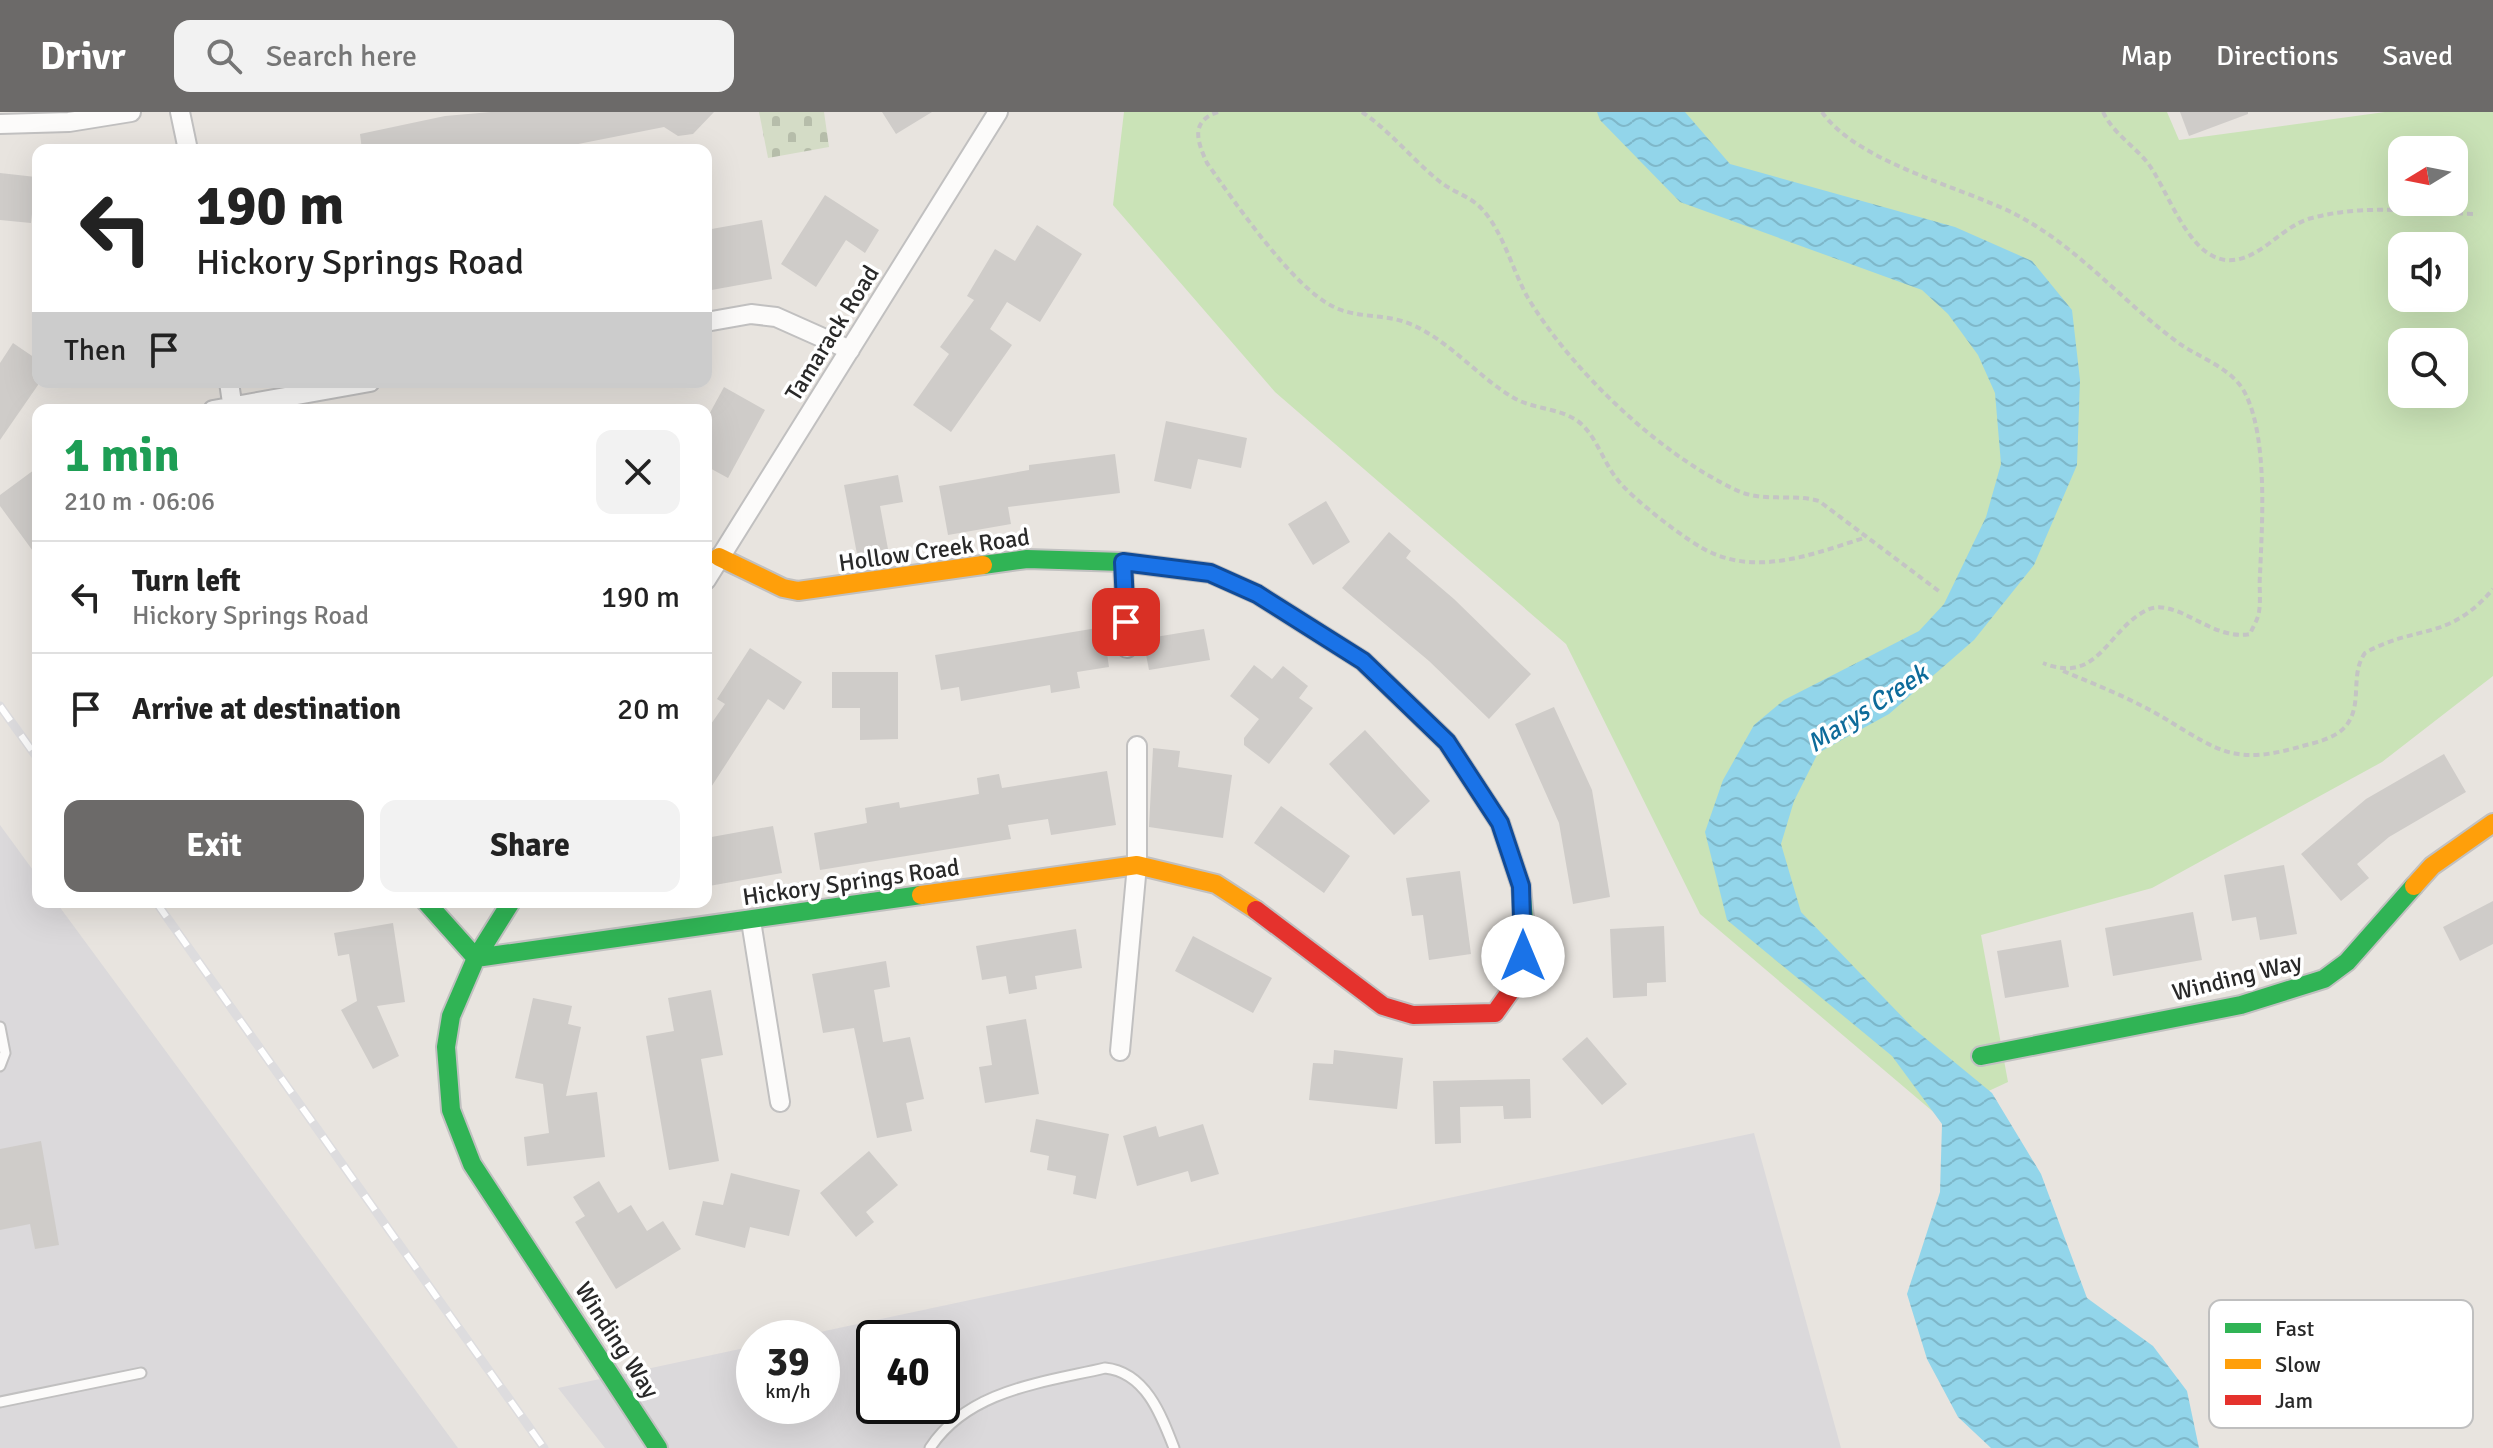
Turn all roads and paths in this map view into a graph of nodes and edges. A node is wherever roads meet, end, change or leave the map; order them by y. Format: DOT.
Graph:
graph roads {
  1 [pos="131,112"];
  2 [pos="180,112"];
  3 [pos="998,112"];
  4 [pos="1218,112"];
  5 [pos="1362,112"];
  6 [pos="1822,112"];
  7 [pos="2103,112"];
  8 [pos="0,124"];
  9 [pos="187,144"];
  10 [pos="2477,214"];
  11 [pos="712,321"];
  12 [pos="850,350"];
  13 [pos="338,388"];
  14 [pos="254,404"];
  15 [pos="1864,538"];
  16 [pos="719,557"];
  17 [pos="1123,562"];
  18 [pos="712,569"];
  19 [pos="2493,589"];
  20 [pos="1940,592"];
  21 [pos="1127,648"];
  22 [pos="2043,663"];
  23 [pos="2063,671"];
  24 [pos="1137,746"];
  25 [pos="2493,823"];
  26 [pos="1137,865"];
  27 [pos="431,908"];
  28 [pos="507,908"];
  29 [pos="751,921"];
  30 [pos="476,958"];
  31 [pos="1506,1000"];
  32 [pos="0,1027"];
  33 [pos="1120,1051"];
  34 [pos="1981,1056"];
  35 [pos="0,1066"];
  36 [pos="780,1102"];
  37 [pos="141,1373"];
  38 [pos="0,1402"];
  39 [pos="658,1448"];
  40 [pos="930,1448"];
  41 [pos="1174,1448"];
  1 -- 8 [label="street"];
  2 -- 9 [label="street"];
  3 -- 12 [label="street, Tamarack Road"];
  4 -- 15 [label="path"];
  5 -- 15 [label="path"];
  6 -- 23 [label="path"];
  7 -- 10 [label="path"];
  11 -- 12 [label="street"];
  12 -- 16 [label="street, Tamarack Road"];
  13 -- 14 [label="street"];
  15 -- 20 [label="path"];
  16 -- 17 [label="street, Hollow Creek Road"];
  16 -- 18 [label="street, Tamarack Road"];
  17 -- 21 [label="street"];
  17 -- 31 [label="street, Hollow Creek Road"];
  19 -- 23 [label="path"];
  22 -- 23 [label="path"];
  24 -- 26 [label="street"];
  25 -- 34 [label="street, Winding Way"];
  26 -- 29 [label="street, Hickory Springs Road"];
  26 -- 31 [label="street, Hickory Springs Road"];
  26 -- 33 [label="street"];
  27 -- 30 [label="street"];
  28 -- 30 [label="street"];
  29 -- 30 [label="street, Hickory Springs Road"];
  29 -- 36 [label="street"];
  30 -- 39 [label="street, Winding Way"];
  32 -- 35 [label="lane"];
  37 -- 38 [label="lane"];
  40 -- 41 [label="lane"];
}
